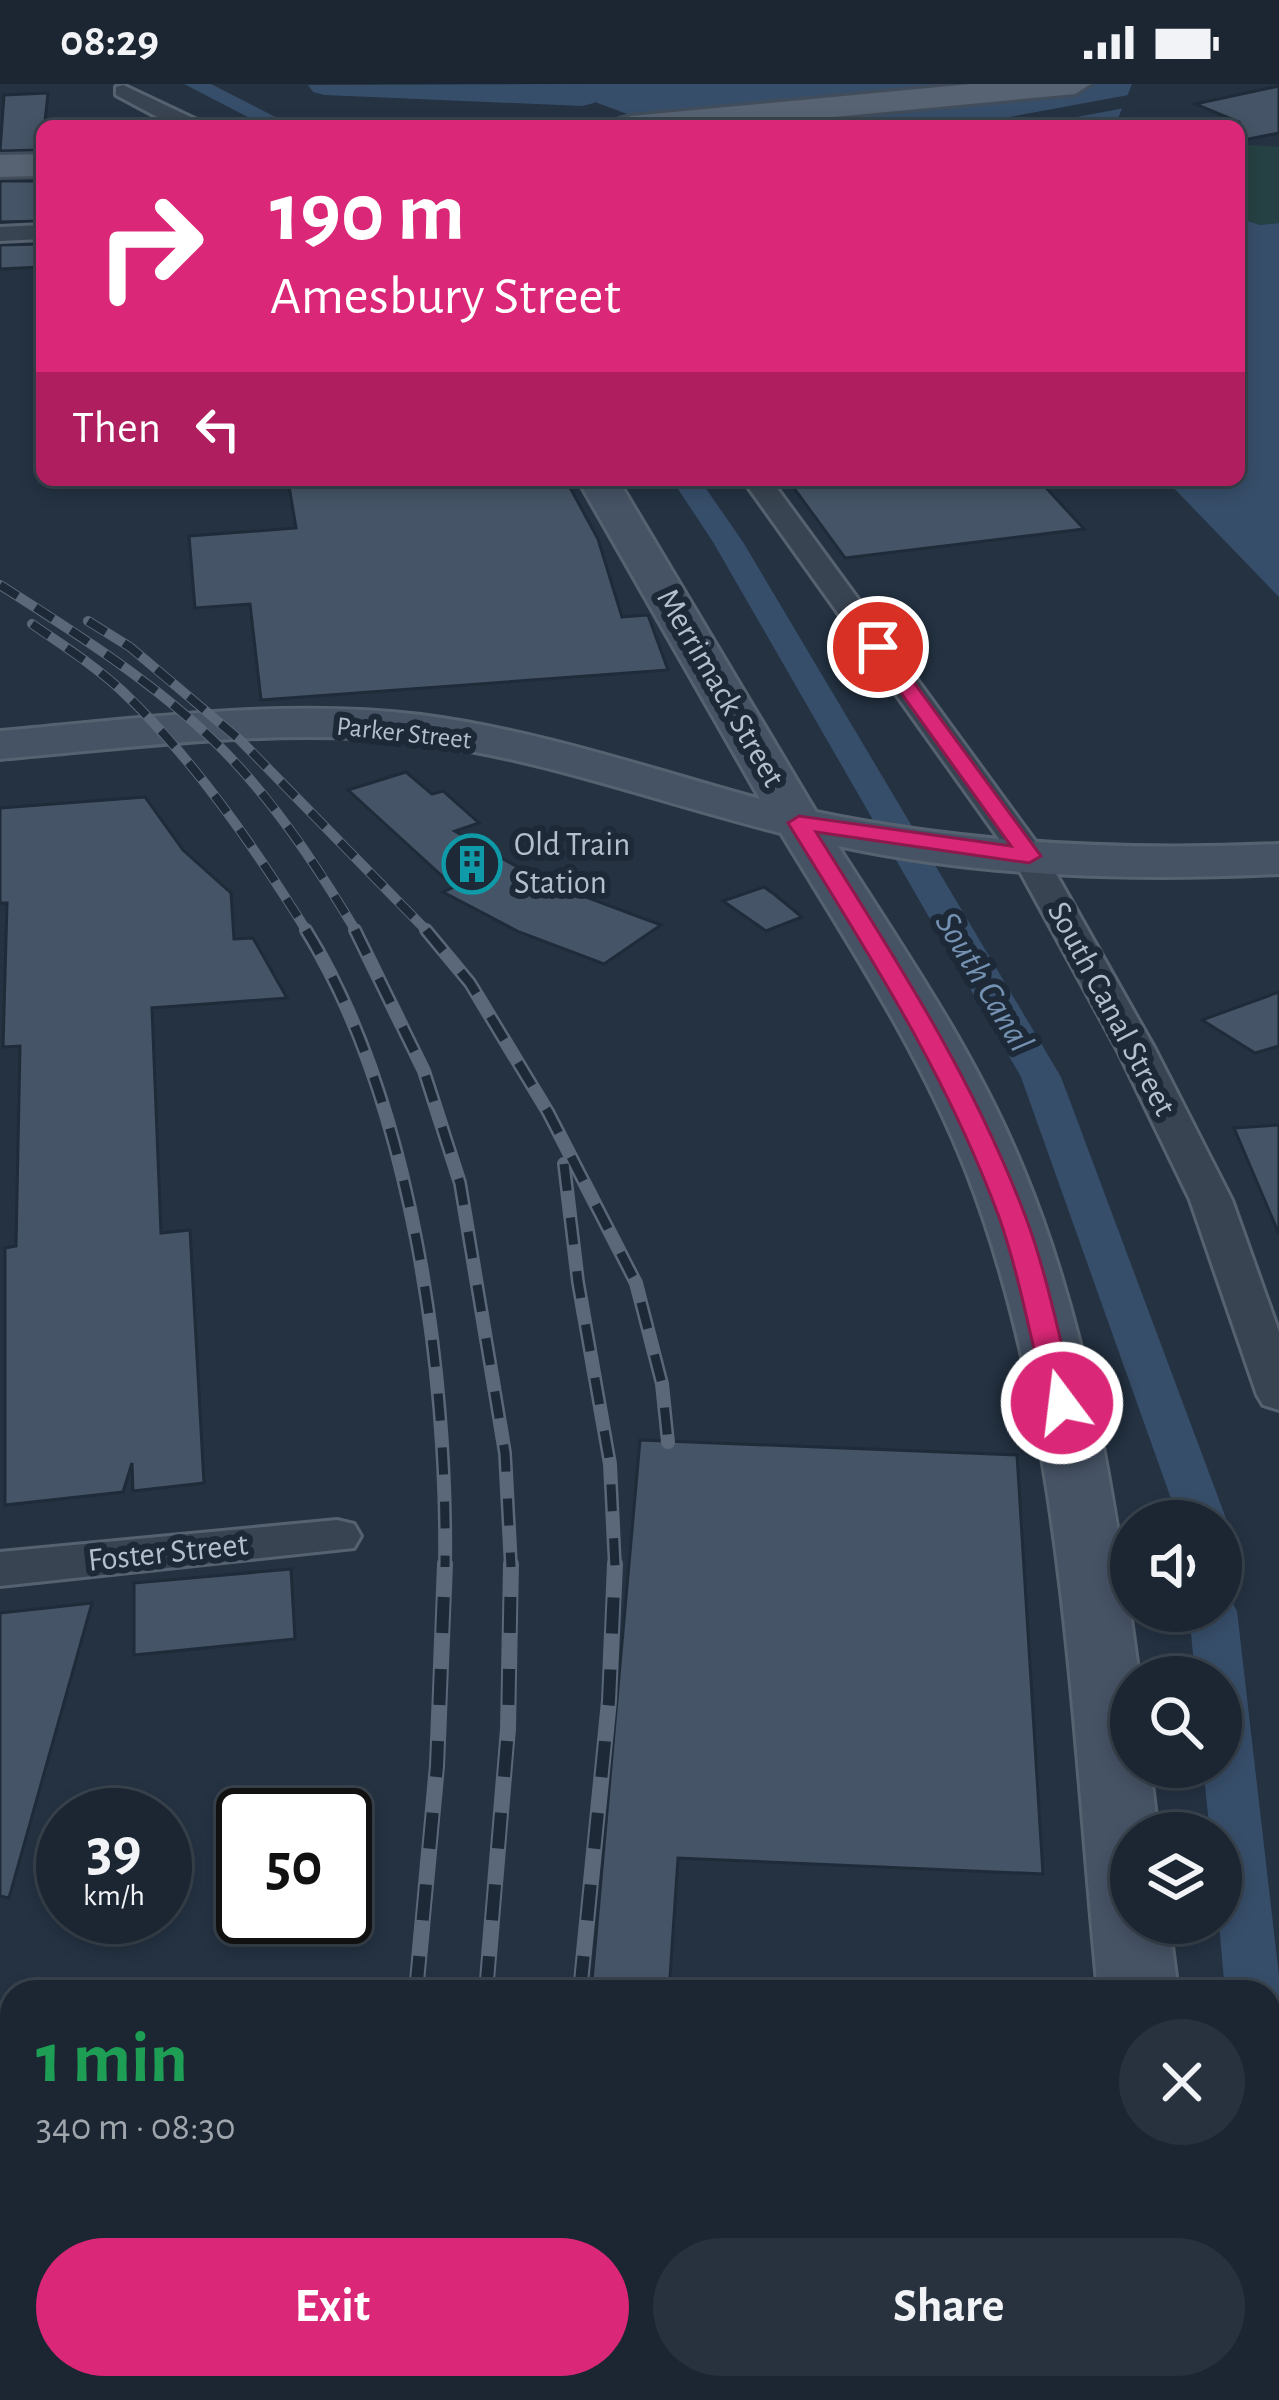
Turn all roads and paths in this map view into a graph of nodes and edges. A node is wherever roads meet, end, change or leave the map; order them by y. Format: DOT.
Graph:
graph roads {
  1 [pos="1075,84"];
  2 [pos="123,91"];
  3 [pos="179,120"];
  4 [pos="695,120"];
  5 [pos="36,164"];
  6 [pos="0,166"];
  7 [pos="36,232"];
  8 [pos="0,234"];
  9 [pos="602,486"];
  10 [pos="761,486"];
  11 [pos="0,745"];
  12 [pos="818,827"];
  13 [pos="1011,855"];
  14 [pos="1279,859"];
  15 [pos="1279,1395"];
  16 [pos="337,1536"];
  17 [pos="0,1570"];
  18 [pos="1137,1980"];
  1 -- 4 [label="main road"];
  2 -- 3 [label="street"];
  5 -- 6 [label="main road"];
  7 -- 8 [label="street"];
  9 -- 12 [label="main road, Merrimack Street"];
  10 -- 13 [label="street, South Canal Street"];
  11 -- 12 [label="main road, Parker Street"];
  12 -- 13 [label="main road, Parker Street"];
  12 -- 18 [label="main road, Merrimack Street"];
  13 -- 14 [label="main road, Parker Street"];
  13 -- 15 [label="street, South Canal Street"];
  16 -- 17 [label="street, Foster Street"];
}
